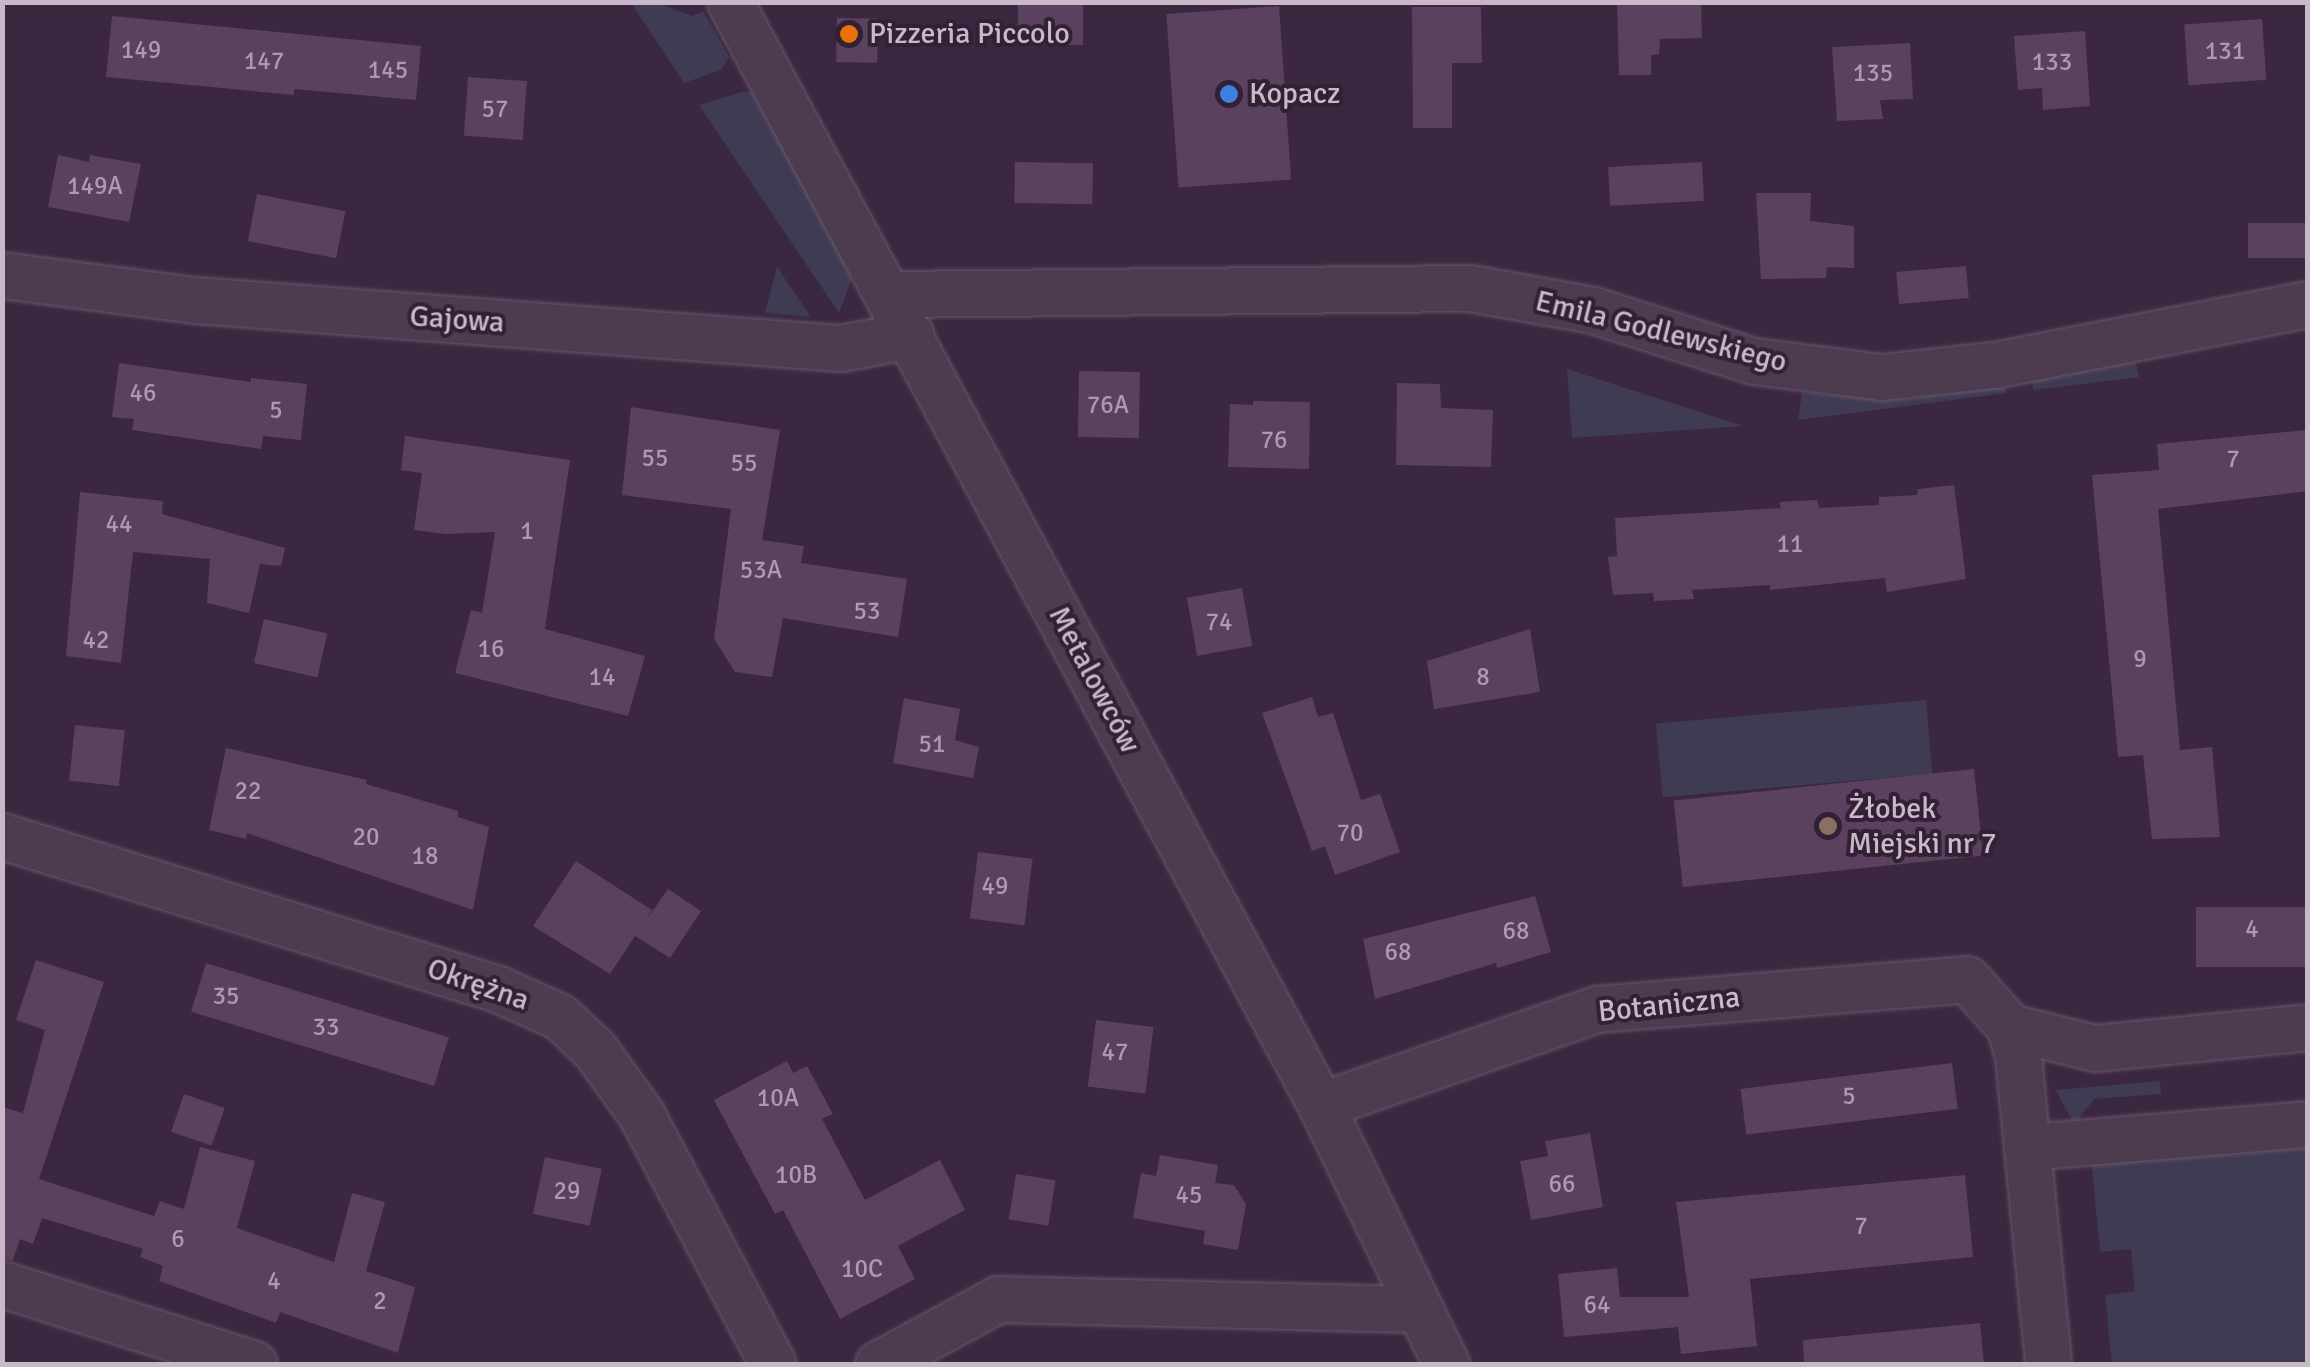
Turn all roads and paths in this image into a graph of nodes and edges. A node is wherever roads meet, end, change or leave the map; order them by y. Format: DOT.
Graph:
graph roads {
  1 [pos="730,2"];
  2 [pos="2,276"];
  3 [pos="888,294"];
  4 [pos="2308,304"];
  5 [pos="911,335"];
  6 [pos="2,836"];
  7 [pos="2010,1027"];
  8 [pos="2308,1027"];
  9 [pos="1321,1105"];
  10 [pos="2308,1124"];
  11 [pos="2027,1147"];
  12 [pos="2,1284"];
  13 [pos="1419,1309"];
  14 [pos="254,1364"];
  15 [pos="773,1364"];
  16 [pos="878,1364"];
  17 [pos="1446,1364"];
  18 [pos="2048,1364"];
  1 -- 3 [label="street, Metalowców"];
  2 -- 5 [label="street, Gajowa"];
  3 -- 4 [label="street, Emila Godlewskiego"];
  3 -- 5 [label="street, Metalowców"];
  5 -- 9 [label="street, Metalowców"];
  6 -- 15 [label="street, Okrężna"];
  7 -- 8 [label="street"];
  7 -- 9 [label="street, Botaniczna"];
  7 -- 11 [label="street"];
  9 -- 13 [label="street, Metalowców"];
  10 -- 11 [label="street"];
  11 -- 18 [label="street"];
  12 -- 14 [label="street"];
  13 -- 16 [label="street"];
  13 -- 17 [label="street, Metalowców"];
}
